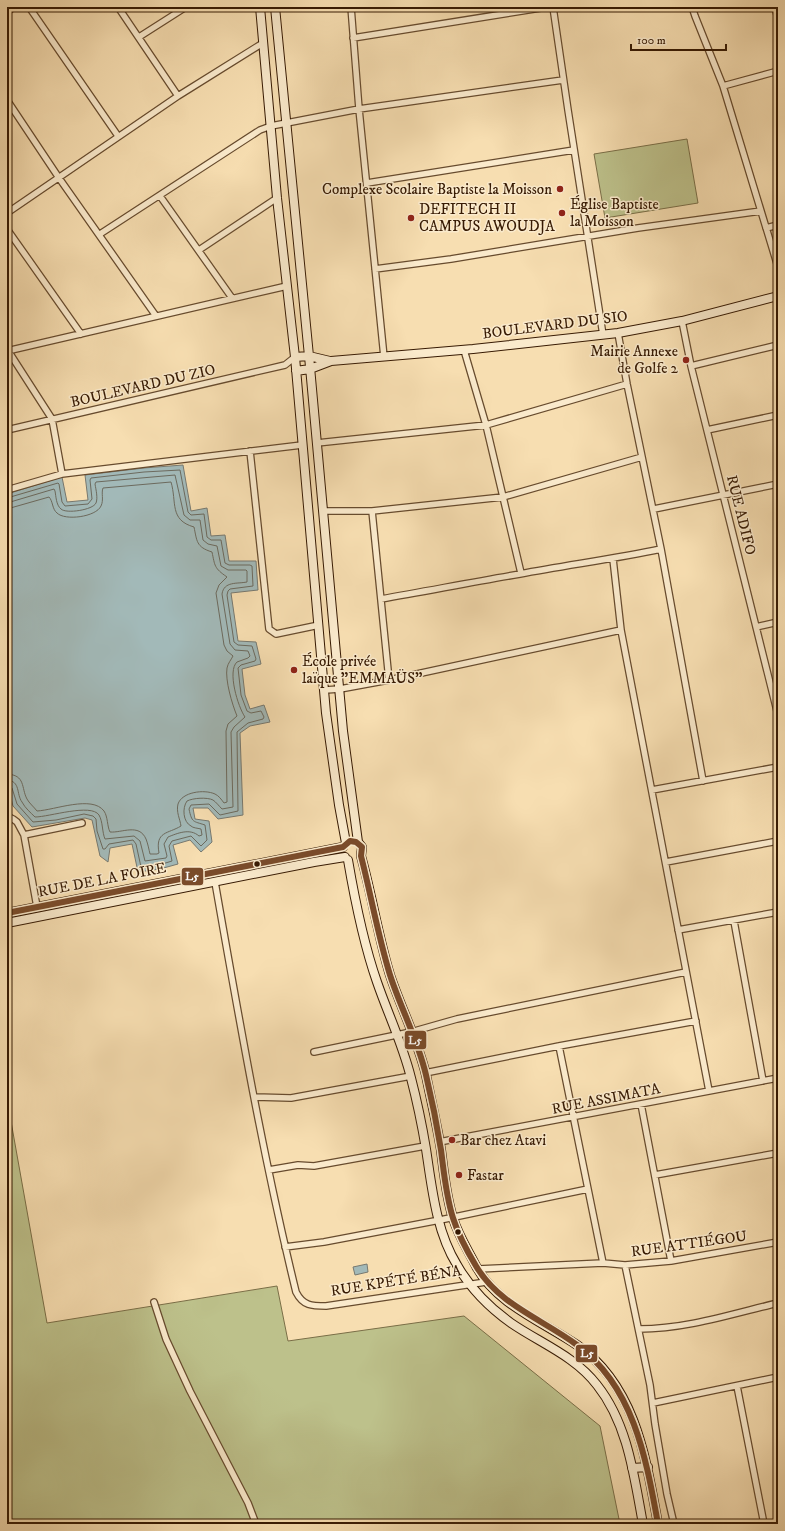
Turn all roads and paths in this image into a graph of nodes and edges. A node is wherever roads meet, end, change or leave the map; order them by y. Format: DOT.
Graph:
graph roads {
  1 [pos="14,7"];
  2 [pos="29,7"];
  3 [pos="118,7"];
  4 [pos="186,7"];
  5 [pos="260,7"];
  6 [pos="275,7"];
  7 [pos="351,7"];
  8 [pos="547,7"];
  9 [pos="553,7"];
  10 [pos="692,7"];
  11 [pos="775,7"];
  12 [pos="7,12"];
  13 [pos="778,18"];
  14 [pos="139,37"];
  15 [pos="353,38"];
  16 [pos="263,43"];
  17 [pos="778,71"];
  18 [pos="563,80"];
  19 [pos="723,86"];
  20 [pos="178,96"];
  21 [pos="7,100"];
  22 [pos="359,109"];
  23 [pos="286,122"];
  24 [pos="271,126"];
  25 [pos="118,136"];
  26 [pos="574,150"];
  27 [pos="59,178"];
  28 [pos="366,184"];
  29 [pos="160,196"];
  30 [pos="278,198"];
  31 [pos="761,211"];
  32 [pos="7,213"];
  33 [pos="778,225"];
  34 [pos="766,228"];
  35 [pos="7,229"];
  36 [pos="100,234"];
  37 [pos="588,236"];
  38 [pos="199,250"];
  39 [pos="778,267"];
  40 [pos="375,269"];
  41 [pos="287,286"];
  42 [pos="778,296"];
  43 [pos="232,298"];
  44 [pos="156,316"];
  45 [pos="682,321"];
  46 [pos="618,332"];
  47 [pos="81,334"];
  48 [pos="603,334"];
  49 [pos="778,345"];
  50 [pos="8,350"];
  51 [pos="464,350"];
  52 [pos="309,356"];
  53 [pos="295,357"];
  54 [pos="384,357"];
  55 [pos="331,361"];
  56 [pos="285,366"];
  57 [pos="691,366"];
  58 [pos="310,369"];
  59 [pos="296,371"];
  60 [pos="627,384"];
  61 [pos="778,415"];
  62 [pos="52,419"];
  63 [pos="486,425"];
  64 [pos="7,430"];
  65 [pos="707,430"];
  66 [pos="317,442"];
  67 [pos="302,445"];
  68 [pos="250,451"];
  69 [pos="642,457"];
  70 [pos="62,474"];
  71 [pos="778,484"];
  72 [pos="7,490"];
  73 [pos="723,494"];
  74 [pos="503,497"];
  75 [pos="654,509"];
  76 [pos="323,511"];
  77 [pos="372,511"];
  78 [pos="661,549"];
  79 [pos="613,559"];
  80 [pos="521,573"];
  81 [pos="381,598"];
  82 [pos="778,622"];
  83 [pos="319,625"];
  84 [pos="756,627"];
  85 [pos="621,630"];
  86 [pos="389,680"];
  87 [pos="340,689"];
  88 [pos="325,690"];
  89 [pos="776,696"];
  90 [pos="778,715"];
  91 [pos="778,768"];
  92 [pos="703,781"];
  93 [pos="652,790"];
  94 [pos="7,816"];
  95 [pos="82,823"];
  96 [pos="24,835"];
  97 [pos="778,841"];
  98 [pos="358,842"];
  99 [pos="344,845"];
  100 [pos="361,856"];
  101 [pos="347,859"];
  102 [pos="666,862"];
  103 [pos="215,882"];
  104 [pos="37,907"];
  105 [pos="778,912"];
  106 [pos="7,913"];
  107 [pos="734,921"];
  108 [pos="7,923"];
  109 [pos="678,930"];
  110 [pos="686,972"];
  111 [pos="696,1021"];
  112 [pos="411,1032"];
  113 [pos="398,1035"];
  114 [pos="559,1046"];
  115 [pos="314,1052"];
  116 [pos="425,1073"];
  117 [pos="411,1076"];
  118 [pos="778,1078"];
  119 [pos="763,1081"];
  120 [pos="709,1091"];
  121 [pos="254,1097"];
  122 [pos="641,1104"];
  123 [pos="573,1118"];
  124 [pos="439,1142"];
  125 [pos="425,1146"];
  126 [pos="778,1153"];
  127 [pos="269,1170"];
  128 [pos="655,1175"];
  129 [pos="588,1189"];
  130 [pos="453,1217"];
  131 [pos="438,1220"];
  132 [pos="778,1242"];
  133 [pos="285,1247"];
  134 [pos="670,1261"];
  135 [pos="603,1263"];
  136 [pos="625,1265"];
  137 [pos="478,1269"];
  138 [pos="486,1282"];
  139 [pos="469,1284"];
  140 [pos="154,1302"];
  141 [pos="778,1303"];
  142 [pos="639,1329"];
  143 [pos="778,1377"];
  144 [pos="737,1386"];
  145 [pos="653,1402"];
  146 [pos="648,1467"];
  147 [pos="632,1468"];
  148 [pos="256,1524"];
  149 [pos="643,1524"];
  150 [pos="658,1524"];
  151 [pos="674,1524"];
  152 [pos="764,1524"];
  1 -- 12 [label="street"];
  2 -- 25 [label="street"];
  3 -- 14 [label="street"];
  4 -- 14 [label="street"];
  5 -- 16 [label="main road"];
  6 -- 23 [label="main road"];
  7 -- 15 [label="street"];
  8 -- 15 [label="street"];
  9 -- 18 [label="street"];
  10 -- 19 [label="street"];
  11 -- 13 [label="street"];
  14 -- 20 [label="street"];
  15 -- 22 [label="street"];
  16 -- 20 [label="street"];
  16 -- 24 [label="main road"];
  17 -- 19 [label="street"];
  18 -- 22 [label="street"];
  18 -- 26 [label="street"];
  19 -- 31 [label="street"];
  20 -- 25 [label="street"];
  21 -- 27 [label="street"];
  22 -- 23 [label="street"];
  22 -- 28 [label="street"];
  23 -- 24 [label="street"];
  23 -- 52 [label="main road"];
  24 -- 29 [label="street"];
  24 -- 30 [label="main road"];
  25 -- 27 [label="street"];
  26 -- 28 [label="street"];
  26 -- 37 [label="street"];
  27 -- 32 [label="street"];
  27 -- 36 [label="street"];
  28 -- 40 [label="street"];
  29 -- 36 [label="street"];
  29 -- 38 [label="street"];
  30 -- 38 [label="street"];
  30 -- 41 [label="main road"];
  31 -- 34 [label="street"];
  31 -- 37 [label="street"];
  33 -- 34 [label="street"];
  34 -- 39 [label="street"];
  35 -- 47 [label="street"];
  36 -- 44 [label="street"];
  37 -- 40 [label="street"];
  37 -- 48 [label="street"];
  38 -- 43 [label="street"];
  40 -- 54 [label="street"];
  41 -- 43 [label="street"];
  41 -- 53 [label="main road"];
  42 -- 45 [label="main road, BOULEVARD DU SIO"];
  43 -- 44 [label="street"];
  44 -- 47 [label="street"];
  45 -- 46 [label="main road, BOULEVARD DU SIO"];
  45 -- 57 [label="street, RUE ADIFO"];
  46 -- 48 [label="main road, BOULEVARD DU SIO"];
  46 -- 60 [label="street"];
  47 -- 50 [label="street"];
  48 -- 51 [label="main road, BOULEVARD DU SIO"];
  49 -- 57 [label="street"];
  50 -- 62 [label="street"];
  51 -- 54 [label="main road, BOULEVARD DU SIO"];
  51 -- 63 [label="street"];
  52 -- 53 [label="main road, BOULEVARD DU SIO"];
  52 -- 55 [label="main road, BOULEVARD DU SIO"];
  52 -- 58 [label="main road"];
  53 -- 56 [label="street, BOULEVARD DU ZIO"];
  53 -- 59 [label="main road"];
  54 -- 55 [label="main road, BOULEVARD DU SIO"];
  55 -- 58 [label="main road, BOULEVARD DU SIO"];
  56 -- 59 [label="street"];
  56 -- 62 [label="street, BOULEVARD DU ZIO"];
  57 -- 65 [label="street, RUE ADIFO"];
  58 -- 59 [label="main road, BOULEVARD DU SIO"];
  58 -- 66 [label="main road"];
  59 -- 67 [label="main road"];
  60 -- 63 [label="street"];
  60 -- 69 [label="street"];
  61 -- 65 [label="street"];
  62 -- 64 [label="street, BOULEVARD DU ZIO"];
  62 -- 70 [label="street"];
  63 -- 66 [label="street"];
  63 -- 74 [label="street"];
  65 -- 73 [label="street, RUE ADIFO"];
  66 -- 76 [label="main road"];
  67 -- 68 [label="street"];
  67 -- 83 [label="main road"];
  68 -- 70 [label="street"];
  68 -- 83 [label="street"];
  69 -- 74 [label="street"];
  69 -- 75 [label="street"];
  70 -- 72 [label="street"];
  71 -- 73 [label="street"];
  73 -- 75 [label="street"];
  73 -- 84 [label="street, RUE ADIFO"];
  74 -- 77 [label="street"];
  74 -- 80 [label="street"];
  75 -- 78 [label="street"];
  76 -- 77 [label="street"];
  76 -- 87 [label="main road"];
  77 -- 81 [label="street"];
  78 -- 79 [label="street"];
  78 -- 92 [label="street"];
  79 -- 80 [label="street"];
  79 -- 85 [label="street"];
  80 -- 81 [label="street"];
  81 -- 86 [label="street"];
  82 -- 84 [label="street"];
  83 -- 88 [label="main road"];
  84 -- 89 [label="street, RUE ADIFO"];
  85 -- 86 [label="street"];
  85 -- 93 [label="street"];
  86 -- 87 [label="street"];
  87 -- 88 [label="street"];
  87 -- 98 [label="main road"];
  88 -- 99 [label="main road"];
  89 -- 90 [label="street, RUE ADIFO"];
  91 -- 92 [label="street"];
  92 -- 93 [label="street"];
  93 -- 102 [label="street"];
  94 -- 96 [label="street"];
  95 -- 96 [label="street"];
  96 -- 104 [label="street"];
  97 -- 102 [label="street"];
  98 -- 99 [label="main road"];
  98 -- 100 [label="main road"];
  99 -- 101 [label="main road"];
  99 -- 104 [label="main road, RUE DE LA FOIRE"];
  100 -- 101 [label="main road"];
  100 -- 112 [label="main road"];
  101 -- 103 [label="main road"];
  101 -- 113 [label="main road"];
  102 -- 109 [label="street"];
  103 -- 108 [label="main road"];
  103 -- 121 [label="street"];
  104 -- 106 [label="main road, RUE DE LA FOIRE"];
  105 -- 107 [label="street"];
  107 -- 109 [label="street"];
  107 -- 119 [label="street"];
  109 -- 110 [label="street"];
  110 -- 111 [label="street"];
  110 -- 112 [label="street"];
  111 -- 114 [label="street"];
  111 -- 120 [label="street"];
  112 -- 113 [label="street"];
  112 -- 116 [label="main road"];
  113 -- 115 [label="street"];
  113 -- 117 [label="main road"];
  114 -- 116 [label="street"];
  114 -- 123 [label="street"];
  116 -- 124 [label="main road"];
  117 -- 121 [label="street"];
  117 -- 125 [label="main road"];
  118 -- 119 [label="street, RUE ASSIMATA"];
  119 -- 120 [label="street, RUE ASSIMATA"];
  120 -- 122 [label="street, RUE ASSIMATA"];
  121 -- 127 [label="street"];
  122 -- 123 [label="street, RUE ASSIMATA"];
  122 -- 128 [label="street"];
  123 -- 124 [label="street, RUE ASSIMATA"];
  123 -- 129 [label="street"];
  124 -- 130 [label="main road"];
  125 -- 127 [label="street"];
  125 -- 131 [label="main road"];
  126 -- 128 [label="street"];
  127 -- 133 [label="street"];
  128 -- 134 [label="street"];
  129 -- 130 [label="street"];
  129 -- 135 [label="street"];
  130 -- 131 [label="street"];
  130 -- 137 [label="main road"];
  131 -- 133 [label="street"];
  131 -- 139 [label="main road"];
  132 -- 134 [label="street, RUE ATTIÉGOU"];
  133 -- 139 [label="street, RUE KPÉTÉ BÉNA"];
  134 -- 136 [label="street, RUE ATTIÉGOU"];
  135 -- 136 [label="street, RUE ATTIÉGOU"];
  135 -- 137 [label="street, RUE ATTIÉGOU"];
  136 -- 142 [label="street"];
  137 -- 138 [label="main road"];
  138 -- 139 [label="street, RUE KPÉTÉ BÉNA"];
  138 -- 146 [label="main road"];
  139 -- 147 [label="main road"];
  140 -- 148 [label="street"];
  141 -- 142 [label="street"];
  142 -- 145 [label="street"];
  143 -- 144 [label="street"];
  144 -- 145 [label="street"];
  144 -- 152 [label="street"];
  145 -- 151 [label="street"];
  146 -- 147 [label="main road"];
  146 -- 150 [label="main road"];
  147 -- 149 [label="main road"];
}
